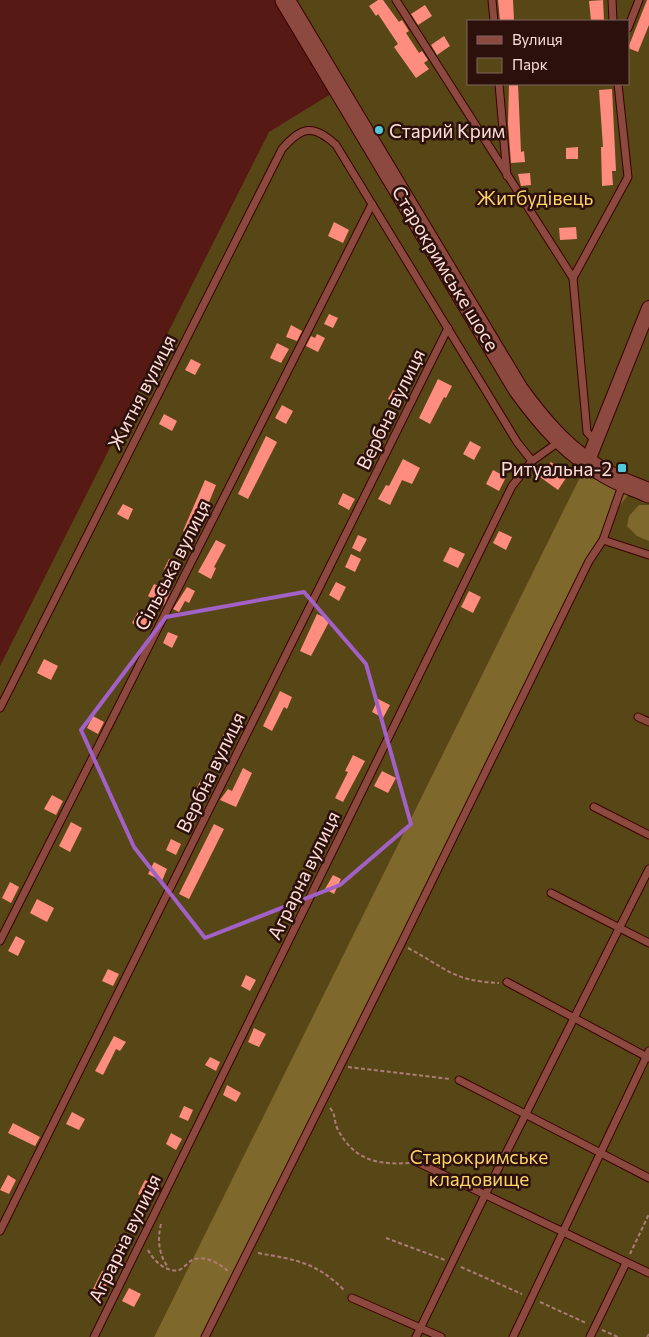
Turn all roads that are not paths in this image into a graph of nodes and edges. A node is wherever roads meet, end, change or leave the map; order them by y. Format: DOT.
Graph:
graph roads {
  1 [pos="285,0"];
  2 [pos="396,0"];
  3 [pos="492,0"];
  4 [pos="612,0"];
  5 [pos="638,0"];
  6 [pos="494,20"];
  7 [pos="613,20"];
  8 [pos="629,25"];
  9 [pos="499,85"];
  10 [pos="618,85"];
  11 [pos="507,178"];
  12 [pos="372,204"];
  13 [pos="573,278"];
  14 [pos="649,308"];
  15 [pos="448,328"];
  16 [pos="560,441"];
  17 [pos="596,442"];
  18 [pos="532,460"];
  19 [pos="587,464"];
  20 [pos="623,483"];
  21 [pos="649,493"];
  22 [pos="603,540"];
  23 [pos="649,555"];
  24 [pos="0,708"];
  25 [pos="638,717"];
  26 [pos="649,722"];
  27 [pos="594,807"];
  28 [pos="649,835"];
  29 [pos="649,869"];
  30 [pos="551,893"];
  31 [pos="619,928"];
  32 [pos="0,941"];
  33 [pos="649,943"];
  34 [pos="507,982"];
  35 [pos="574,1018"];
  36 [pos="648,1055"];
  37 [pos="460,1080"];
  38 [pos="526,1114"];
  39 [pos="600,1153"];
  40 [pos="419,1163"];
  41 [pos="649,1178"];
  42 [pos="485,1195"];
  43 [pos="0,1230"];
  44 [pos="563,1232"];
  45 [pos="626,1263"];
  46 [pos="649,1274"];
  47 [pos="352,1298"];
  48 [pos="421,1328"];
  49 [pos="94,1337"];
  50 [pos="205,1337"];
  51 [pos="416,1337"];
  52 [pos="441,1337"];
  53 [pos="513,1337"];
  54 [pos="590,1337"];
  1 -- 16 [label="street, Старокримське шосе"];
  2 -- 11 [label="lane"];
  3 -- 6 [label="lane"];
  4 -- 7 [label="lane"];
  5 -- 8 [label="lane"];
  9 -- 11 [label="lane"];
  10 -- 13 [label="lane"];
  11 -- 13 [label="lane"];
  12 -- 15 [label="lane"];
  12 -- 24 [label="lane, Житня вулиця"];
  12 -- 32 [label="lane, Сільська вулиця"];
  13 -- 17 [label="lane"];
  14 -- 17 [label="street"];
  15 -- 18 [label="lane"];
  15 -- 43 [label="lane, Вербна вулиця"];
  16 -- 18 [label="lane, Аграрна вулиця"];
  16 -- 19 [label="street, Старокримське шосе"];
  17 -- 19 [label="street"];
  18 -- 49 [label="lane, Аграрна вулиця"];
  19 -- 20 [label="street, Старокримське шосе"];
  20 -- 21 [label="street, Старокримське шосе"];
  20 -- 22 [label="lane"];
  22 -- 23 [label="lane"];
  22 -- 50 [label="lane"];
  25 -- 26 [label="lane"];
  27 -- 28 [label="lane"];
  29 -- 31 [label="lane"];
  30 -- 31 [label="lane"];
  31 -- 33 [label="lane"];
  31 -- 35 [label="lane"];
  34 -- 35 [label="lane"];
  35 -- 36 [label="lane"];
  35 -- 38 [label="lane"];
  36 -- 39 [label="lane"];
  37 -- 38 [label="lane"];
  38 -- 39 [label="lane"];
  38 -- 42 [label="lane"];
  39 -- 41 [label="lane"];
  39 -- 44 [label="lane"];
  40 -- 42 [label="lane"];
  42 -- 44 [label="lane"];
  42 -- 48 [label="lane"];
  44 -- 45 [label="lane"];
  44 -- 53 [label="lane"];
  45 -- 46 [label="lane"];
  45 -- 54 [label="lane"];
  47 -- 48 [label="lane"];
  48 -- 51 [label="lane"];
  48 -- 52 [label="lane"];
}
